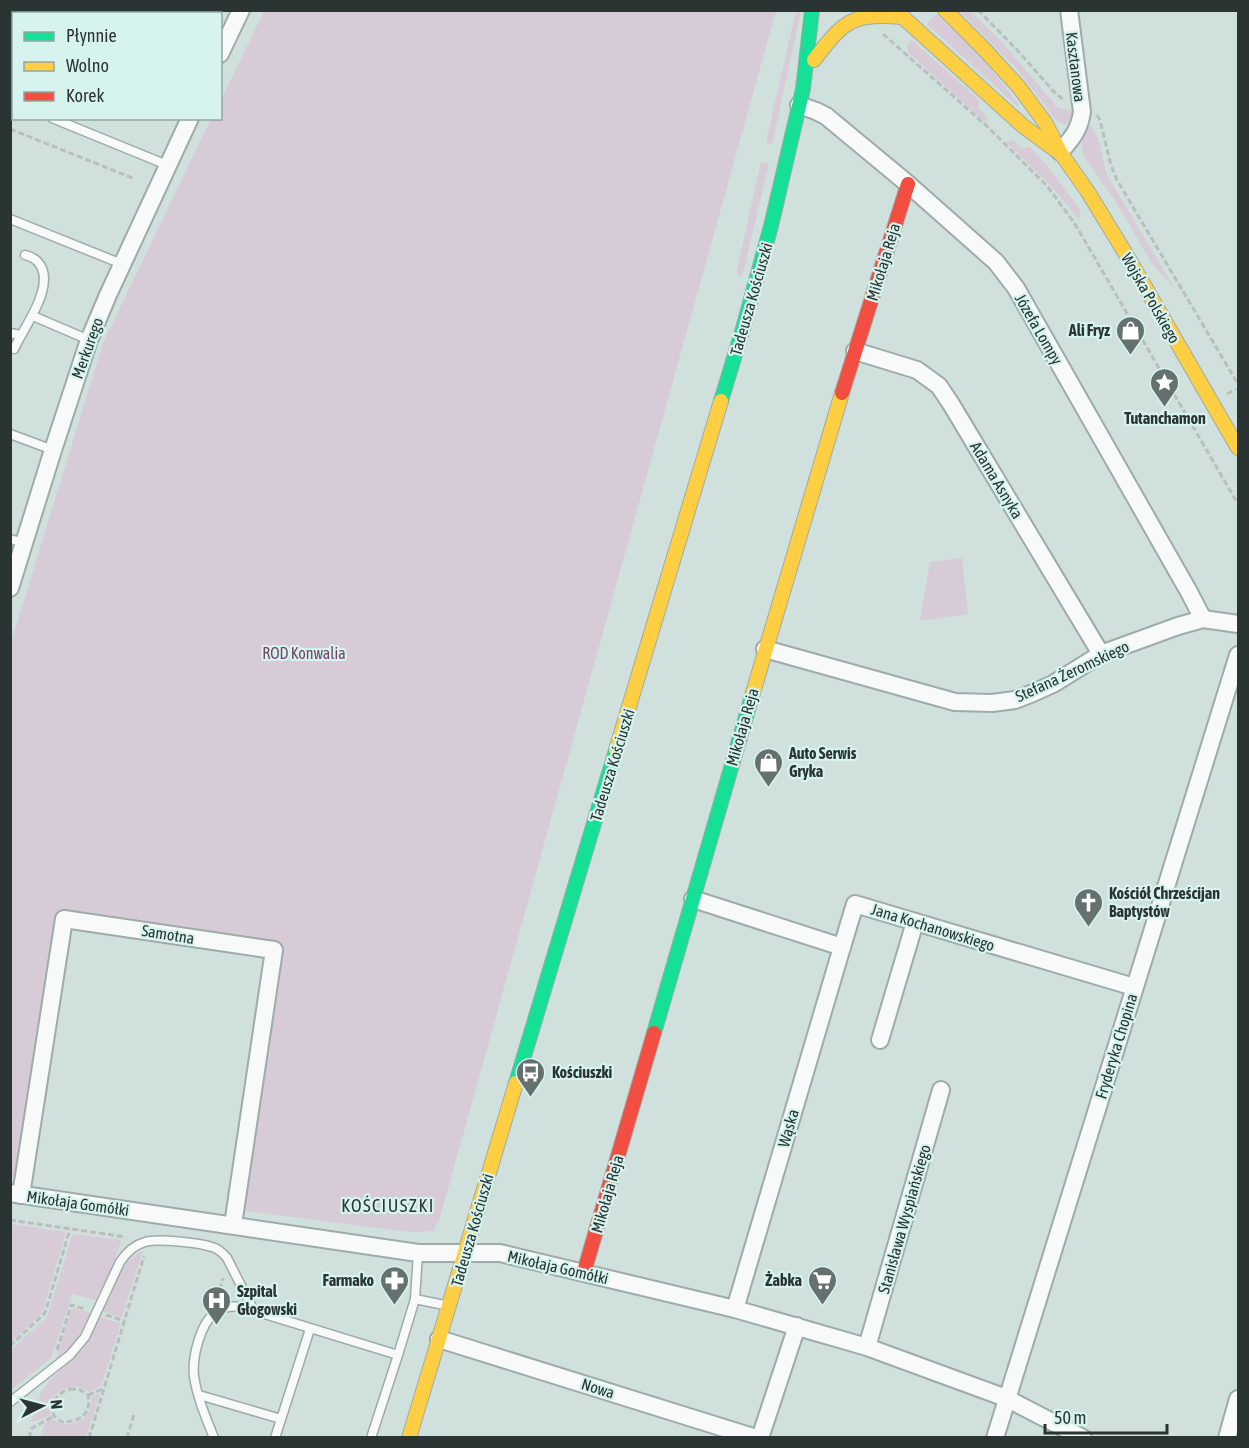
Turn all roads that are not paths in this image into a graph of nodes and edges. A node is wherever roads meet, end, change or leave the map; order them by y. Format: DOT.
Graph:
graph roads {
  1 [pos="241,10"];
  2 [pos="812,10"];
  3 [pos="945,10"];
  4 [pos="1069,10"];
  5 [pos="899,14"];
  6 [pos="830,21"];
  7 [pos="222,50"];
  8 [pos="814,60"];
  9 [pos="801,97"];
  10 [pos="57,120"];
  11 [pos="189,120"];
  12 [pos="1059,152"];
  13 [pos="167,165"];
  14 [pos="908,184"];
  15 [pos="10,219"];
  16 [pos="25,255"];
  17 [pos="122,264"];
  18 [pos="33,316"];
  19 [pos="15,334"];
  20 [pos="89,340"];
  21 [pos="14,349"];
  22 [pos="855,351"];
  23 [pos="10,434"];
  24 [pos="1239,448"];
  25 [pos="53,450"];
  26 [pos="17,541"];
  27 [pos="10,588"];
  28 [pos="1203,619"];
  29 [pos="1239,624"];
  30 [pos="765,649"];
  31 [pos="1101,654"];
  32 [pos="1239,655"];
  33 [pos="693,899"];
  34 [pos="915,922"];
  35 [pos="842,947"];
  36 [pos="1134,987"];
  37 [pos="880,1040"];
  38 [pos="941,1090"];
  39 [pos="16,1194"];
  40 [pos="233,1225"];
  41 [pos="418,1252"];
  42 [pos="465,1254"];
  43 [pos="584,1272"];
  44 [pos="415,1299"];
  45 [pos="449,1306"];
  46 [pos="735,1309"];
  47 [pos="254,1311"];
  48 [pos="797,1326"];
  49 [pos="310,1329"];
  50 [pos="439,1339"];
  51 [pos="867,1347"];
  52 [pos="398,1355"];
  53 [pos="199,1395"];
  54 [pos="1006,1398"];
  55 [pos="1239,1399"];
  56 [pos="10,1402"];
  57 [pos="281,1419"];
  58 [pos="214,1437"];
  59 [pos="275,1437"];
  60 [pos="371,1437"];
  61 [pos="410,1437"];
  62 [pos="758,1437"];
  63 [pos="995,1437"];
  64 [pos="1083,1437"];
  65 [pos="1227,1437"];
  1 -- 7 [label="street"];
  2 -- 9 [label="street, Tadeusza Kościuszki"];
  3 -- 12 [label="street, Wojska Polskiego"];
  4 -- 12 [label="street, Kasztanowa"];
  5 -- 8 [label="street"];
  5 -- 12 [label="street, Wojska Polskiego"];
  6 -- 8 [label="street, Tadeusza Kościuszki"];
  8 -- 9 [label="street, Tadeusza Kościuszki"];
  9 -- 14 [label="street, Józefa Lompy"];
  9 -- 42 [label="street, Tadeusza Kościuszki"];
  10 -- 13 [label="lane"];
  11 -- 13 [label="street, Merkurego"];
  12 -- 24 [label="street, Wojska Polskiego"];
  13 -- 17 [label="street, Merkurego"];
  14 -- 22 [label="street, Mikołaja Reja"];
  14 -- 28 [label="street, Józefa Lompy"];
  15 -- 17 [label="lane"];
  16 -- 18 [label="lane"];
  17 -- 20 [label="street, Merkurego"];
  18 -- 19 [label="lane"];
  18 -- 20 [label="lane"];
  19 -- 21 [label="lane"];
  20 -- 25 [label="street, Merkurego"];
  22 -- 30 [label="street, Mikołaja Reja"];
  22 -- 31 [label="street, Adama Asnyka"];
  23 -- 25 [label="lane"];
  25 -- 26 [label="street, Merkurego"];
  26 -- 27 [label="street, Merkurego"];
  28 -- 29 [label="street, Stefana Żeromskiego"];
  28 -- 31 [label="street, Stefana Żeromskiego"];
  30 -- 31 [label="street, Stefana Żeromskiego"];
  30 -- 33 [label="street, Mikołaja Reja"];
  32 -- 36 [label="street, Fryderyka Chopina"];
  33 -- 35 [label="street"];
  33 -- 43 [label="street, Mikołaja Reja"];
  34 -- 35 [label="street, Jana Kochanowskiego"];
  34 -- 36 [label="street, Jana Kochanowskiego"];
  34 -- 37 [label="street"];
  35 -- 46 [label="street, Wąska"];
  36 -- 54 [label="street, Fryderyka Chopina"];
  38 -- 51 [label="street, Stanisława Wyspiańskiego"];
  39 -- 40 [label="street, Mikołaja Gomółki"];
  39 -- 40 [label="street, Samotna"];
  40 -- 41 [label="street, Mikołaja Gomółki"];
  41 -- 42 [label="street, Mikołaja Gomółki"];
  41 -- 44 [label="lane"];
  42 -- 43 [label="street, Mikołaja Gomółki"];
  42 -- 45 [label="street, Tadeusza Kościuszki"];
  43 -- 46 [label="street, Mikołaja Gomółki"];
  44 -- 45 [label="lane"];
  44 -- 52 [label="lane"];
  45 -- 50 [label="street, Tadeusza Kościuszki"];
  46 -- 48 [label="street, Mikołaja Gomółki"];
  47 -- 49 [label="lane"];
  47 -- 53 [label="lane"];
  47 -- 56 [label="lane"];
  48 -- 51 [label="street, Mikołaja Gomółki"];
  48 -- 62 [label="street, Nowa"];
  49 -- 52 [label="lane"];
  49 -- 57 [label="lane"];
  50 -- 61 [label="street, Tadeusza Kościuszki"];
  50 -- 62 [label="street, Nowa"];
  51 -- 54 [label="street, Mikołaja Gomółki"];
  52 -- 60 [label="lane"];
  53 -- 57 [label="lane"];
  53 -- 58 [label="lane"];
  54 -- 63 [label="street, Fryderyka Chopina"];
  54 -- 64 [label="street, Mikołaja Gomółki"];
  55 -- 65 [label="street"];
  57 -- 59 [label="lane"];
}
